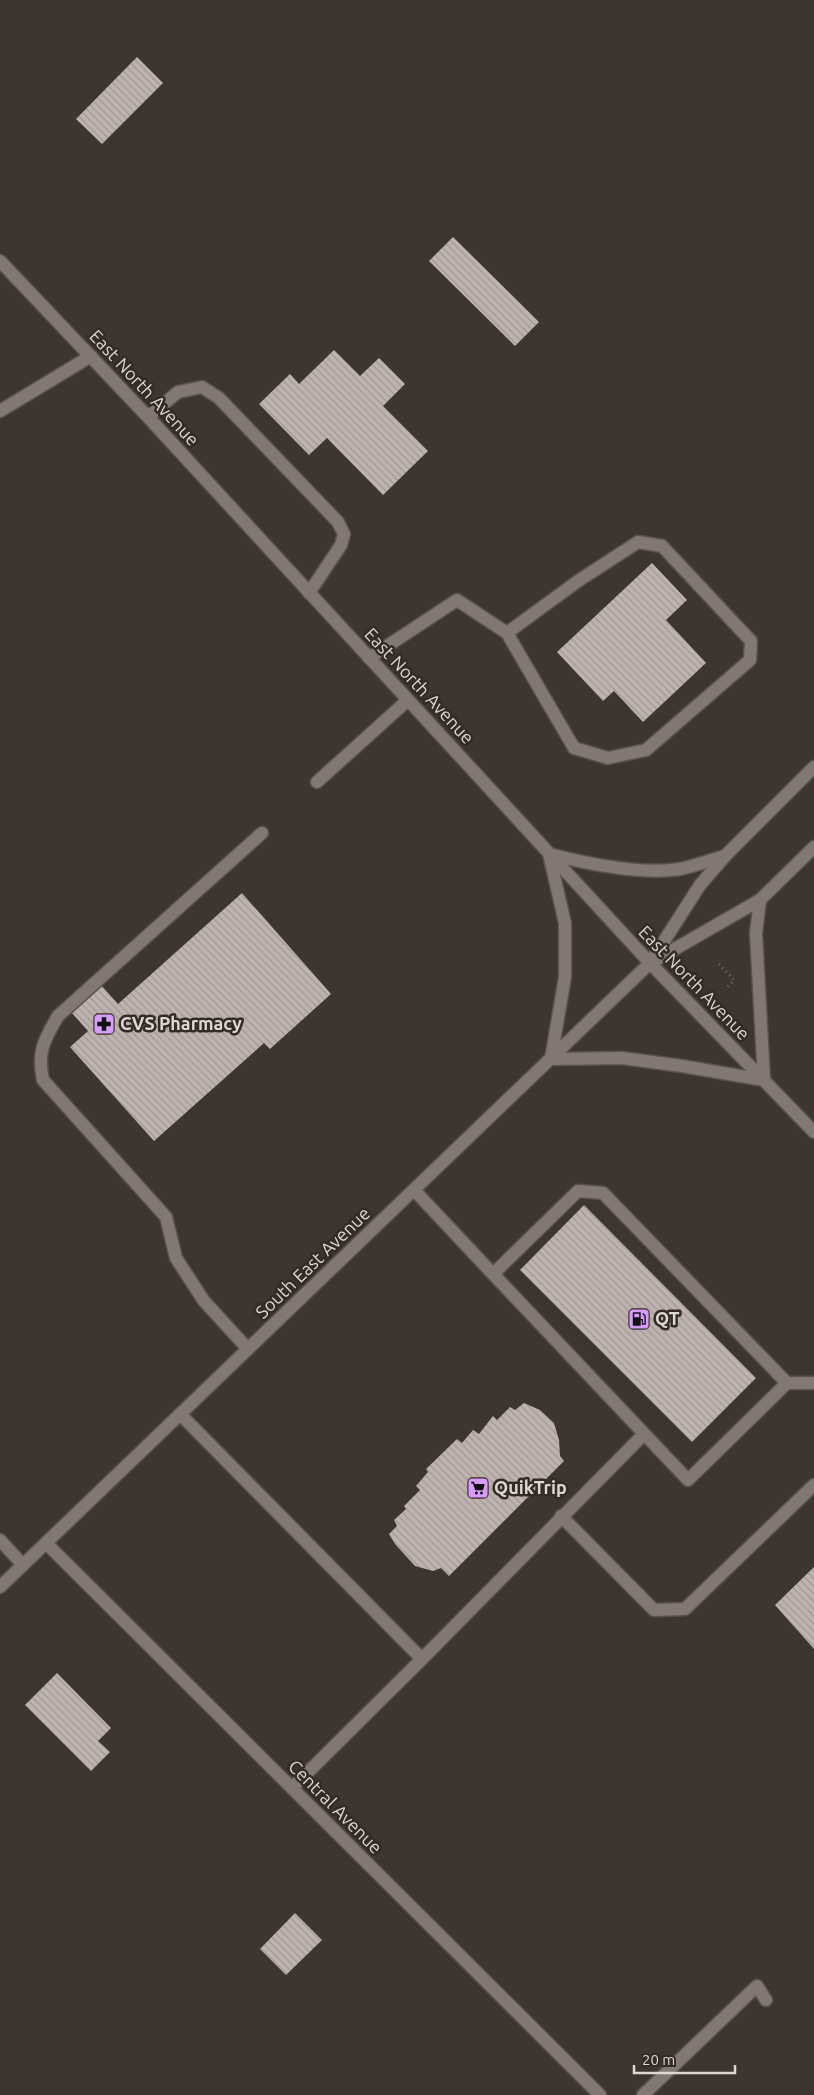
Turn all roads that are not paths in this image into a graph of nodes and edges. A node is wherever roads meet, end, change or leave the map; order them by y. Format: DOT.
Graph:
graph roads {
  1 [pos="0,261"];
  2 [pos="91,356"];
  3 [pos="0,412"];
  4 [pos="148,417"];
  5 [pos="309,593"];
  6 [pos="507,633"];
  7 [pos="369,658"];
  8 [pos="408,700"];
  9 [pos="814,767"];
  10 [pos="317,782"];
  11 [pos="262,833"];
  12 [pos="814,846"];
  13 [pos="549,854"];
  14 [pos="725,856"];
  15 [pos="760,900"];
  16 [pos="650,963"];
  17 [pos="551,1058"];
  18 [pos="764,1080"];
  19 [pos="814,1132"];
  20 [pos="414,1190"];
  21 [pos="492,1274"];
  22 [pos="248,1349"];
  23 [pos="787,1383"];
  24 [pos="814,1383"];
  25 [pos="180,1414"];
  26 [pos="644,1434"];
  27 [pos="814,1486"];
  28 [pos="561,1516"];
  29 [pos="0,1540"];
  30 [pos="46,1543"];
  31 [pos="23,1565"];
  32 [pos="0,1587"];
  33 [pos="422,1658"];
  34 [pos="292,1788"];
  35 [pos="766,2000"];
  36 [pos="600,2095"];
  37 [pos="643,2095"];
  1 -- 2 [label="main road, East North Avenue"];
  2 -- 3 [label="main road"];
  2 -- 4 [label="main road, East North Avenue"];
  4 -- 5 [label="main road, East North Avenue"];
  4 -- 5 [label="main road"];
  5 -- 7 [label="main road, East North Avenue"];
  6 -- 6 [label="main road"];
  6 -- 7 [label="main road"];
  7 -- 8 [label="main road, East North Avenue"];
  8 -- 10 [label="main road"];
  8 -- 13 [label="main road, East North Avenue"];
  9 -- 14 [label="main road"];
  11 -- 22 [label="main road"];
  12 -- 15 [label="main road"];
  13 -- 14 [label="main road"];
  13 -- 16 [label="main road, East North Avenue"];
  13 -- 17 [label="main road"];
  14 -- 16 [label="main road"];
  15 -- 16 [label="main road"];
  15 -- 18 [label="main road"];
  16 -- 17 [label="main road, South East Avenue"];
  16 -- 18 [label="main road, East North Avenue"];
  17 -- 18 [label="main road"];
  17 -- 20 [label="main road, South East Avenue"];
  18 -- 19 [label="main road, East North Avenue"];
  20 -- 21 [label="main road"];
  20 -- 22 [label="main road, South East Avenue"];
  21 -- 23 [label="main road"];
  21 -- 26 [label="main road"];
  22 -- 25 [label="main road, South East Avenue"];
  23 -- 24 [label="main road"];
  23 -- 26 [label="main road"];
  25 -- 30 [label="main road, South East Avenue"];
  25 -- 33 [label="main road"];
  26 -- 28 [label="main road"];
  27 -- 28 [label="main road"];
  28 -- 33 [label="main road"];
  29 -- 31 [label="main road"];
  30 -- 31 [label="main road, South East Avenue"];
  30 -- 34 [label="main road, Central Avenue"];
  31 -- 32 [label="main road, South East Avenue"];
  33 -- 34 [label="main road"];
  34 -- 36 [label="main road, Central Avenue"];
  35 -- 37 [label="main road"];
}
